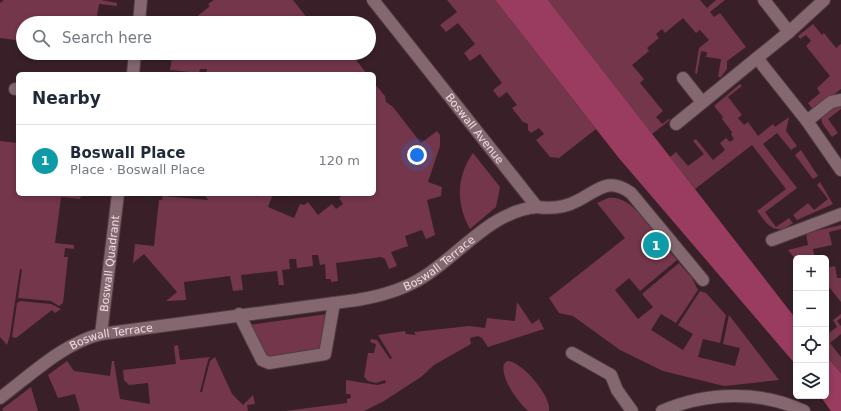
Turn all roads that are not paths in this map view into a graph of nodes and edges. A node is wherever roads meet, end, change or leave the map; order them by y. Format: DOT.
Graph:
graph roads {
  1 [pos="141,0"];
  2 [pos="374,0"];
  3 [pos="764,0"];
  4 [pos="824,0"];
  5 [pos="140,16"];
  6 [pos="790,32"];
  7 [pos="757,58"];
  8 [pos="134,60"];
  9 [pos="133,72"];
  10 [pos="683,78"];
  11 [pos="841,100"];
  12 [pos="702,102"];
  13 [pos="807,121"];
  14 [pos="676,124"];
  15 [pos="841,170"];
  16 [pos="118,196"];
  17 [pos="538,207"];
  18 [pos="841,214"];
  19 [pos="772,240"];
  20 [pos="703,280"];
  21 [pos="334,303"];
  22 [pos="239,314"];
  23 [pos="101,334"];
  24 [pos="572,353"];
  25 [pos="0,398"];
  26 [pos="632,411"];
  27 [pos="662,411"];
  28 [pos="804,411"];
  1 -- 5 [label="street"];
  2 -- 17 [label="street, Boswall Avenue"];
  3 -- 6 [label="street"];
  4 -- 6 [label="street"];
  6 -- 7 [label="street"];
  7 -- 12 [label="street"];
  7 -- 13 [label="street"];
  8 -- 9 [label="street"];
  10 -- 12 [label="street"];
  11 -- 13 [label="street"];
  12 -- 14 [label="street"];
  13 -- 15 [label="street"];
  16 -- 23 [label="street, Boswall Quadrant"];
  17 -- 20 [label="street"];
  17 -- 21 [label="street, Boswall Terrace"];
  18 -- 19 [label="street"];
  21 -- 22 [label="street, Boswall Terrace"];
  21 -- 22 [label="street"];
  22 -- 23 [label="street, Boswall Terrace"];
  23 -- 25 [label="street, Boswall Terrace"];
  24 -- 26 [label="street"];
  27 -- 28 [label="street"];
}
